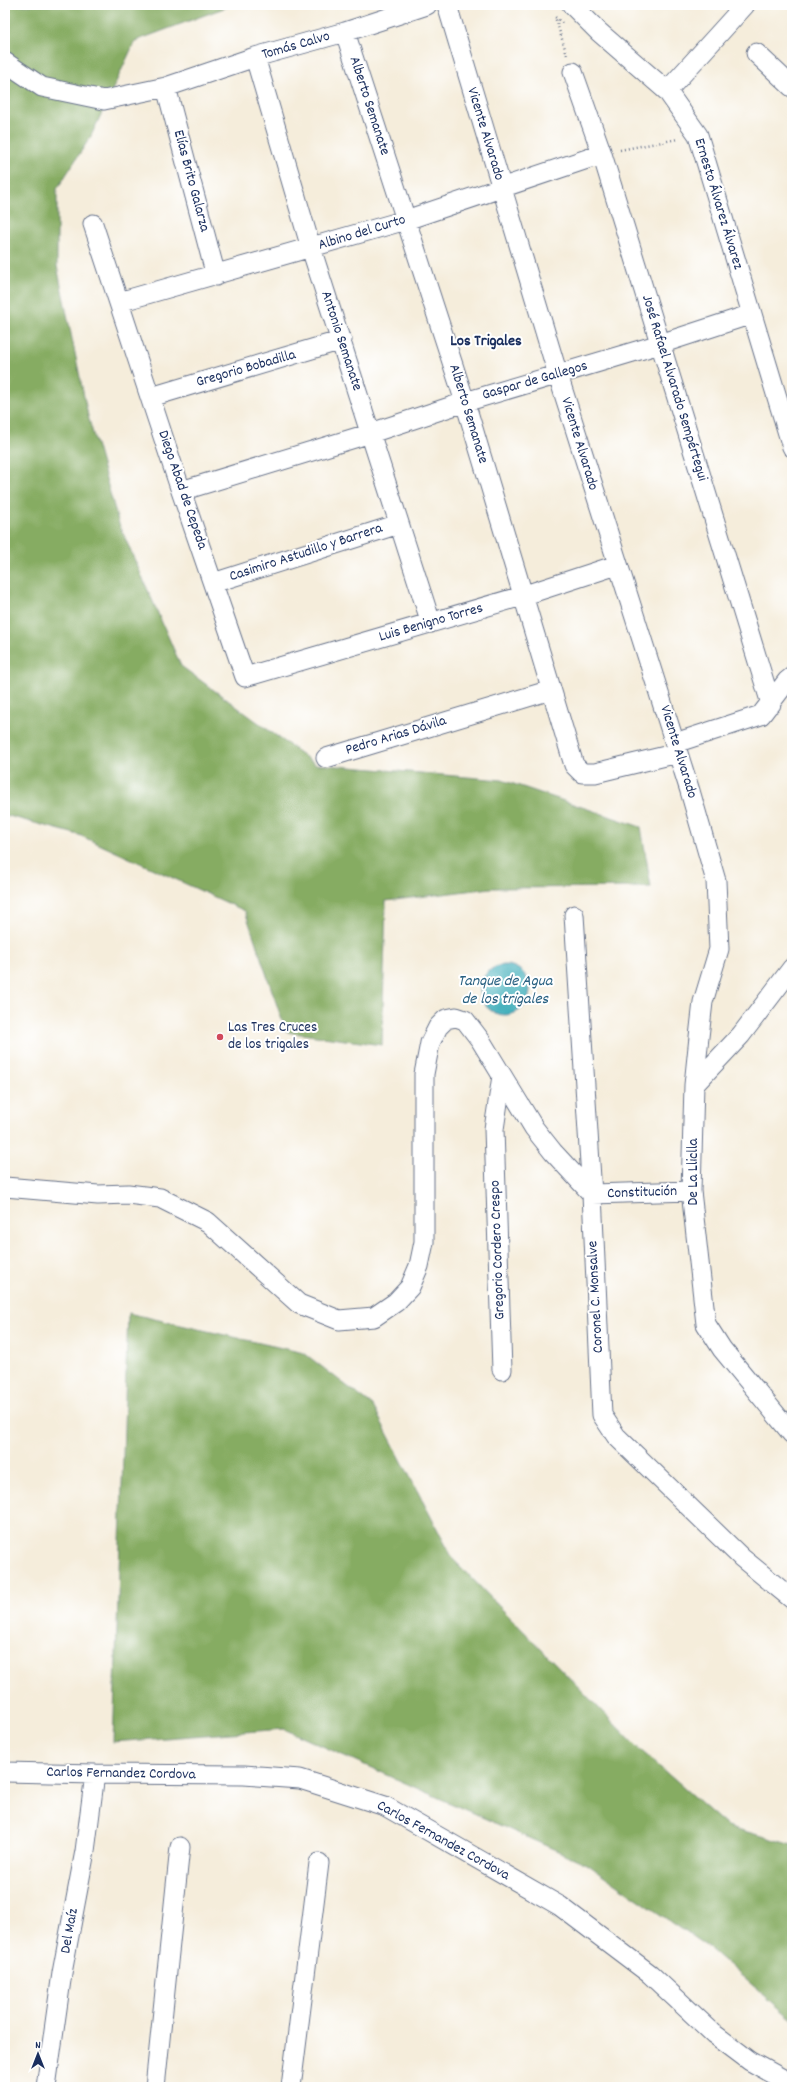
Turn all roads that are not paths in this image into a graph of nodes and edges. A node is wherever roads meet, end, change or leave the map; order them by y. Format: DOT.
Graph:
graph roads {
  1 [pos="427,5"];
  2 [pos="447,5"];
  3 [pos="745,5"];
  4 [pos="580,8"];
  5 [pos="345,32"];
  6 [pos="756,53"];
  7 [pos="255,57"];
  8 [pos="5,62"];
  9 [pos="573,72"];
  10 [pos="166,87"];
  11 [pos="792,87"];
  12 [pos="667,91"];
  13 [pos="602,154"];
  14 [pos="502,187"];
  15 [pos="406,220"];
  16 [pos="93,224"];
  17 [pos="311,248"];
  18 [pos="216,276"];
  19 [pos="119,302"];
  20 [pos="752,314"];
  21 [pos="342,340"];
  22 [pos="660,344"];
  23 [pos="558,375"];
  24 [pos="151,397"];
  25 [pos="464,402"];
  26 [pos="371,433"];
  27 [pos="792,447"];
  28 [pos="181,491"];
  29 [pos="399,524"];
  30 [pos="617,565"];
  31 [pos="214,583"];
  32 [pos="522,596"];
  33 [pos="431,623"];
  34 [pos="245,676"];
  35 [pos="792,677"];
  36 [pos="551,690"];
  37 [pos="770,704"];
  38 [pos="677,748"];
  39 [pos="326,758"];
  40 [pos="716,881"];
  41 [pos="574,915"];
  42 [pos="792,968"];
  43 [pos="502,1076"];
  44 [pos="694,1085"];
  45 [pos="530,1121"];
  46 [pos="494,1129"];
  47 [pos="5,1187"];
  48 [pos="691,1191"];
  49 [pos="592,1194"];
  50 [pos="502,1370"];
  51 [pos="792,1434"];
  52 [pos="792,1599"];
  53 [pos="5,1772"];
  54 [pos="95,1774"];
  55 [pos="180,1847"];
  56 [pos="319,1864"];
  57 [pos="792,2084"];
  58 [pos="46,2087"];
  59 [pos="155,2087"];
  60 [pos="291,2087"];
  1 -- 5 [label="street, Tomás Calvo"];
  2 -- 14 [label="street, Vicente Alvarado"];
  3 -- 12 [label="street"];
  4 -- 12 [label="street, Ernesto Álvarez Álvarez"];
  5 -- 7 [label="street, Tomás Calvo"];
  5 -- 15 [label="street, Alberto Semanate"];
  6 -- 11 [label="street"];
  7 -- 10 [label="street, Tomás Calvo"];
  7 -- 17 [label="street, Antonio Semanate"];
  8 -- 10 [label="street, Tomás Calvo"];
  9 -- 13 [label="street, José Rafael Alvarado Sempértegui"];
  10 -- 18 [label="street, Elías Brito Galarza"];
  12 -- 20 [label="street, Ernesto Álvarez Álvarez"];
  13 -- 14 [label="street, Albino del Curto"];
  13 -- 22 [label="street, José Rafael Alvarado Sempértegui"];
  14 -- 15 [label="street, Albino del Curto"];
  14 -- 23 [label="street, Vicente Alvarado"];
  15 -- 17 [label="street, Albino del Curto"];
  15 -- 25 [label="street, Alberto Semanate"];
  16 -- 19 [label="street, Diego Abad de Cepeda"];
  17 -- 18 [label="street, Albino del Curto"];
  17 -- 21 [label="street, Antonio Semanate"];
  18 -- 19 [label="street, Albino del Curto"];
  19 -- 24 [label="street, Diego Abad de Cepeda"];
  20 -- 22 [label="street, Gaspar de Gallegos"];
  20 -- 27 [label="street, Ernesto Álvarez Álvarez"];
  21 -- 24 [label="street, Gregorio Bobadilla"];
  21 -- 26 [label="street, Antonio Semanate"];
  22 -- 23 [label="street, Gaspar de Gallegos"];
  22 -- 37 [label="street, José Rafael Alvarado Sempértegui"];
  23 -- 25 [label="street, Gaspar de Gallegos"];
  23 -- 30 [label="street, Vicente Alvarado"];
  24 -- 28 [label="street, Diego Abad de Cepeda"];
  25 -- 26 [label="street, Gaspar de Gallegos"];
  25 -- 32 [label="street, Alberto Semanate"];
  26 -- 28 [label="street, Gaspar de Gallegos"];
  26 -- 29 [label="street, Antonio Semanate"];
  28 -- 31 [label="street, Diego Abad de Cepeda"];
  29 -- 31 [label="street, Casimiro Astudillo y Barrera"];
  29 -- 33 [label="street, Antonio Semanate"];
  30 -- 32 [label="street, Luis Benigno Torres"];
  30 -- 38 [label="street, Vicente Alvarado"];
  31 -- 34 [label="street, Diego Abad de Cepeda"];
  32 -- 33 [label="street, Luis Benigno Torres"];
  32 -- 36 [label="street, Alberto Semanate"];
  33 -- 34 [label="street, Luis Benigno Torres"];
  35 -- 37 [label="street"];
  36 -- 38 [label="street, Alberto Semanate"];
  36 -- 39 [label="street, Pedro Arias Dávila"];
  37 -- 38 [label="street"];
  38 -- 40 [label="street, Vicente Alvarado"];
  40 -- 44 [label="street, De La Lliclla"];
  41 -- 49 [label="street, Coronel C. Monsalve"];
  42 -- 44 [label="street"];
  43 -- 45 [label="street"];
  43 -- 46 [label="street, Gregorio Cordero Crespo"];
  43 -- 47 [label="street"];
  44 -- 48 [label="street, De La Lliclla"];
  45 -- 46 [label="street"];
  45 -- 49 [label="street"];
  46 -- 50 [label="street, Gregorio Cordero Crespo"];
  48 -- 49 [label="street, Constitución"];
  48 -- 51 [label="street, De La Lliclla"];
  49 -- 52 [label="street, Coronel C. Monsalve"];
  53 -- 54 [label="street, Carlos Fernandez Cordova"];
  54 -- 57 [label="street, Carlos Fernandez Cordova"];
  54 -- 58 [label="street, Del Maíz"];
  55 -- 59 [label="street"];
  56 -- 60 [label="street"];
}
